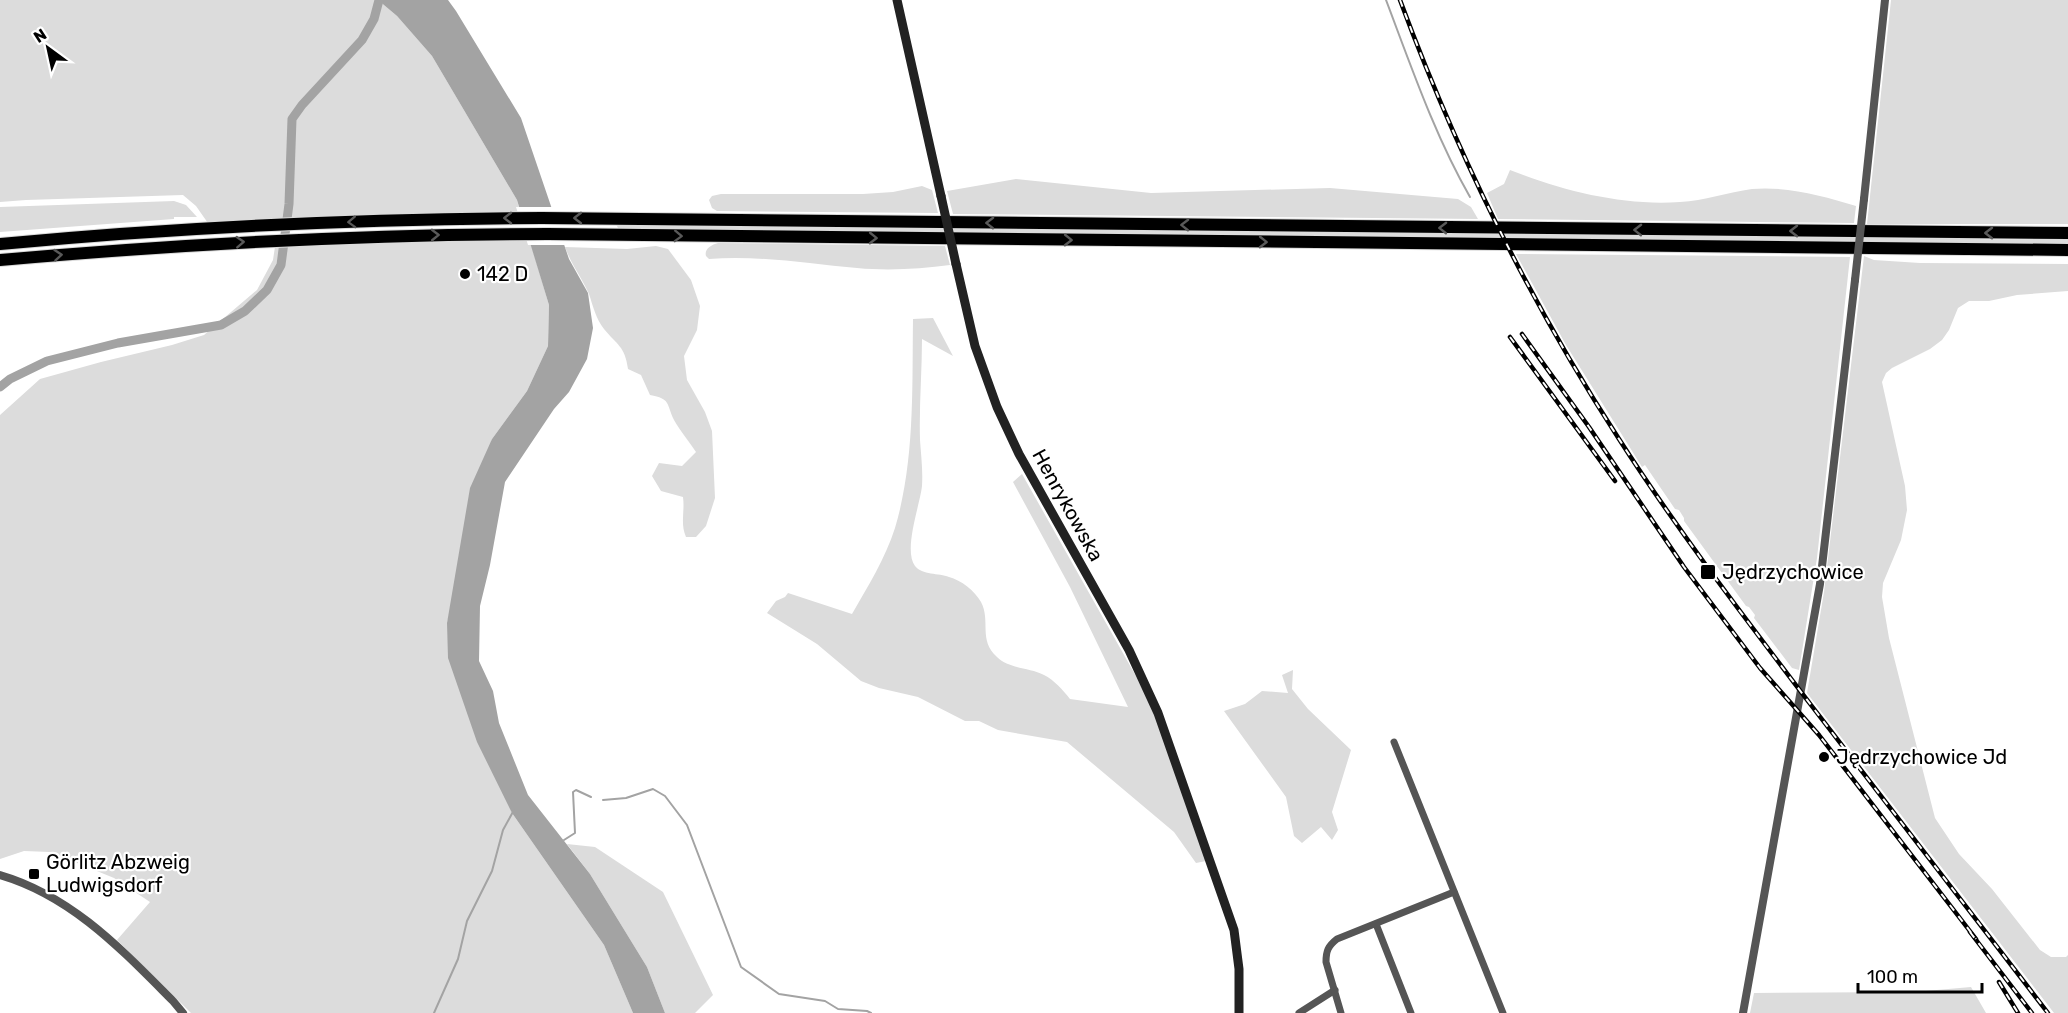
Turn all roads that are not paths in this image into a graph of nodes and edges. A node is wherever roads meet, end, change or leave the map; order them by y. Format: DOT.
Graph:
graph roads {
  1 [pos="897,0"];
  2 [pos="1885,0"];
  3 [pos="2068,232"];
  4 [pos="0,244"];
  5 [pos="2068,250"];
  6 [pos="0,260"];
  7 [pos="1394,742"];
  8 [pos="0,875"];
  9 [pos="1454,892"];
  10 [pos="1376,924"];
  11 [pos="1335,990"];
  12 [pos="183,1013"];
  13 [pos="1239,1013"];
  14 [pos="1299,1013"];
  15 [pos="1341,1013"];
  16 [pos="1412,1013"];
  17 [pos="1503,1013"];
  18 [pos="1743,1013"];
  1 -- 13 [label="main road, Henrykowska, bridge"];
  2 -- 18 [label="street, bridge"];
  3 -- 4 [label="highway, one-way"];
  6 -- 5 [label="highway, one-way"];
  7 -- 9 [label="street"];
  8 -- 12 [label="street"];
  9 -- 10 [label="street"];
  9 -- 17 [label="street"];
  10 -- 11 [label="street"];
  10 -- 16 [label="street"];
  11 -- 14 [label="street"];
  11 -- 15 [label="street"];
}
